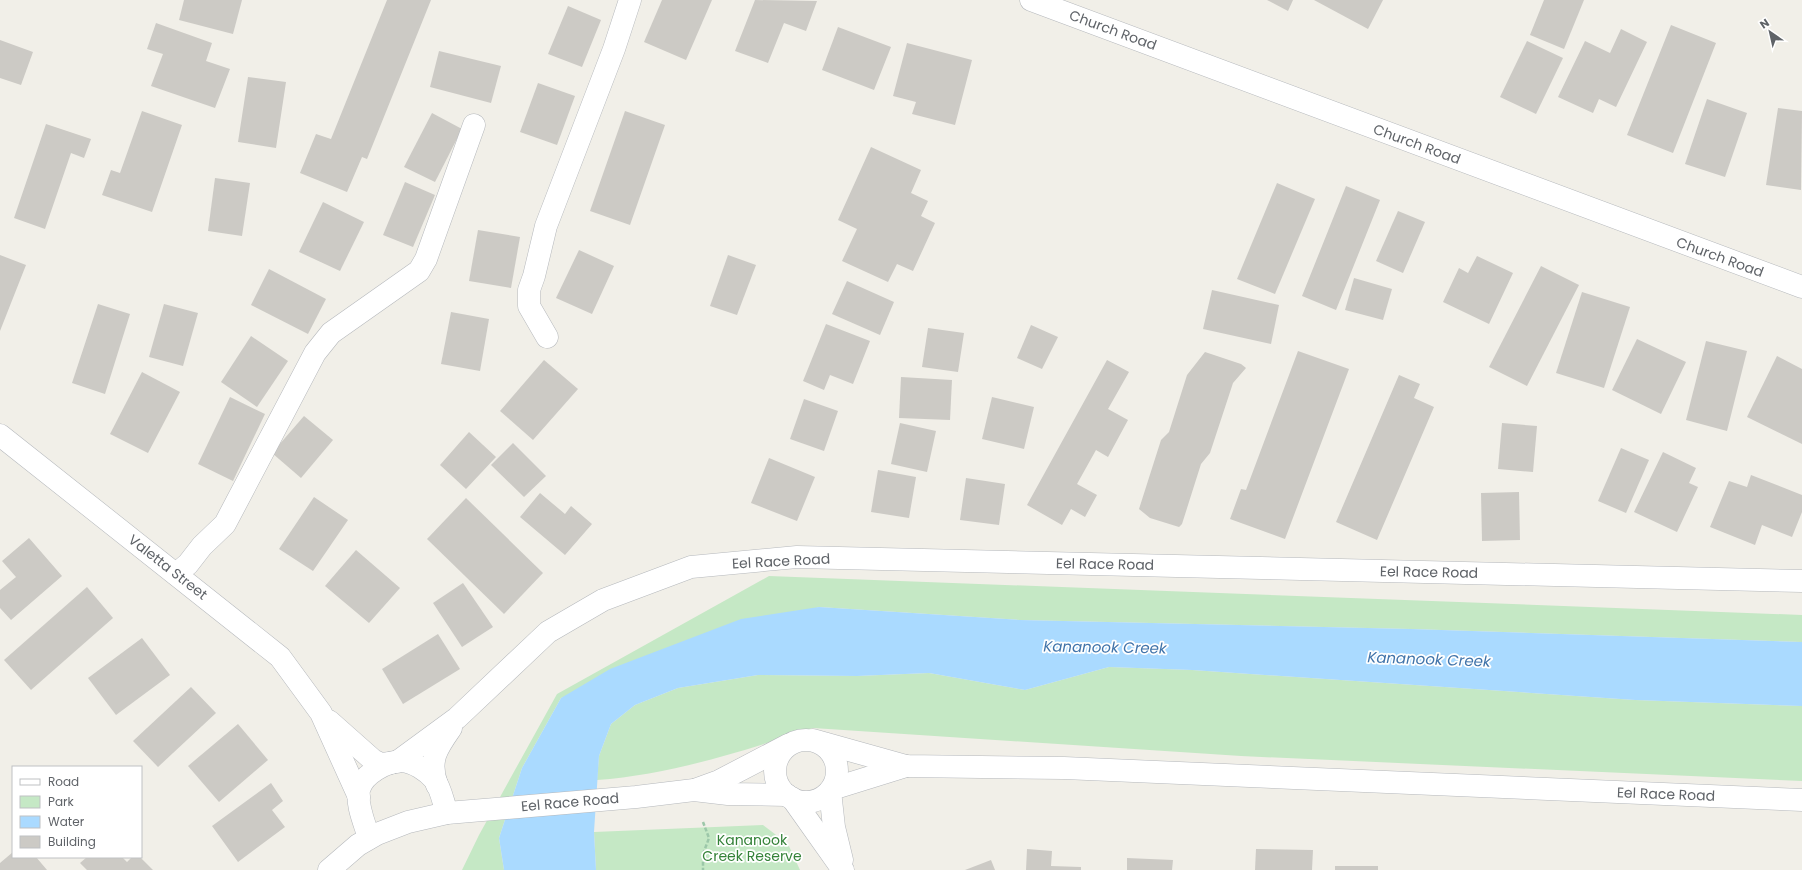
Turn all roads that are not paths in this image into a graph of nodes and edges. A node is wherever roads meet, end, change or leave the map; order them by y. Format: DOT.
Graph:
graph roads {
  1 [pos="630,0"];
  2 [pos="1031,0"];
  3 [pos="474,125"];
  4 [pos="1802,287"];
  5 [pos="547,337"];
  6 [pos="0,435"];
  7 [pos="176,574"];
  8 [pos="1802,581"];
  9 [pos="321,713"];
  10 [pos="457,718"];
  11 [pos="813,740"];
  12 [pos="790,744"];
  13 [pos="394,763"];
  14 [pos="906,766"];
  15 [pos="437,785"];
  16 [pos="694,790"];
  17 [pos="831,790"];
  18 [pos="359,797"];
  19 [pos="789,797"];
  20 [pos="1802,800"];
  21 [pos="447,813"];
  22 [pos="369,838"];
  23 [pos="329,870"];
  24 [pos="843,870"];
  1 -- 5 [label="street"];
  2 -- 4 [label="street, Church Road"];
  3 -- 7 [label="street"];
  6 -- 7 [label="street, Valetta Street"];
  7 -- 9 [label="street, Valetta Street"];
  8 -- 10 [label="street, Eel Race Road"];
  9 -- 13 [label="street, Valetta Street"];
  9 -- 18 [label="street, Valetta Street"];
  10 -- 13 [label="street, Eel Race Road"];
  10 -- 15 [label="street, Eel Race Road"];
  11 -- 12 [label="street"];
  11 -- 14 [label="street, Eel Race Road"];
  11 -- 17 [label="street"];
  12 -- 16 [label="street, Eel Race Road"];
  12 -- 19 [label="street"];
  13 -- 15 [label="street, Eel Race Road"];
  13 -- 18 [label="street"];
  14 -- 17 [label="street, Eel Race Road"];
  14 -- 20 [label="street, Eel Race Road"];
  15 -- 21 [label="street, Eel Race Road"];
  16 -- 19 [label="street, Eel Race Road"];
  16 -- 21 [label="street, Eel Race Road"];
  17 -- 19 [label="street"];
  17 -- 24 [label="street"];
  18 -- 22 [label="street, Valetta Street"];
  19 -- 24 [label="street"];
  21 -- 22 [label="street, Eel Race Road"];
  22 -- 23 [label="street, Eel Race Road"];
}
